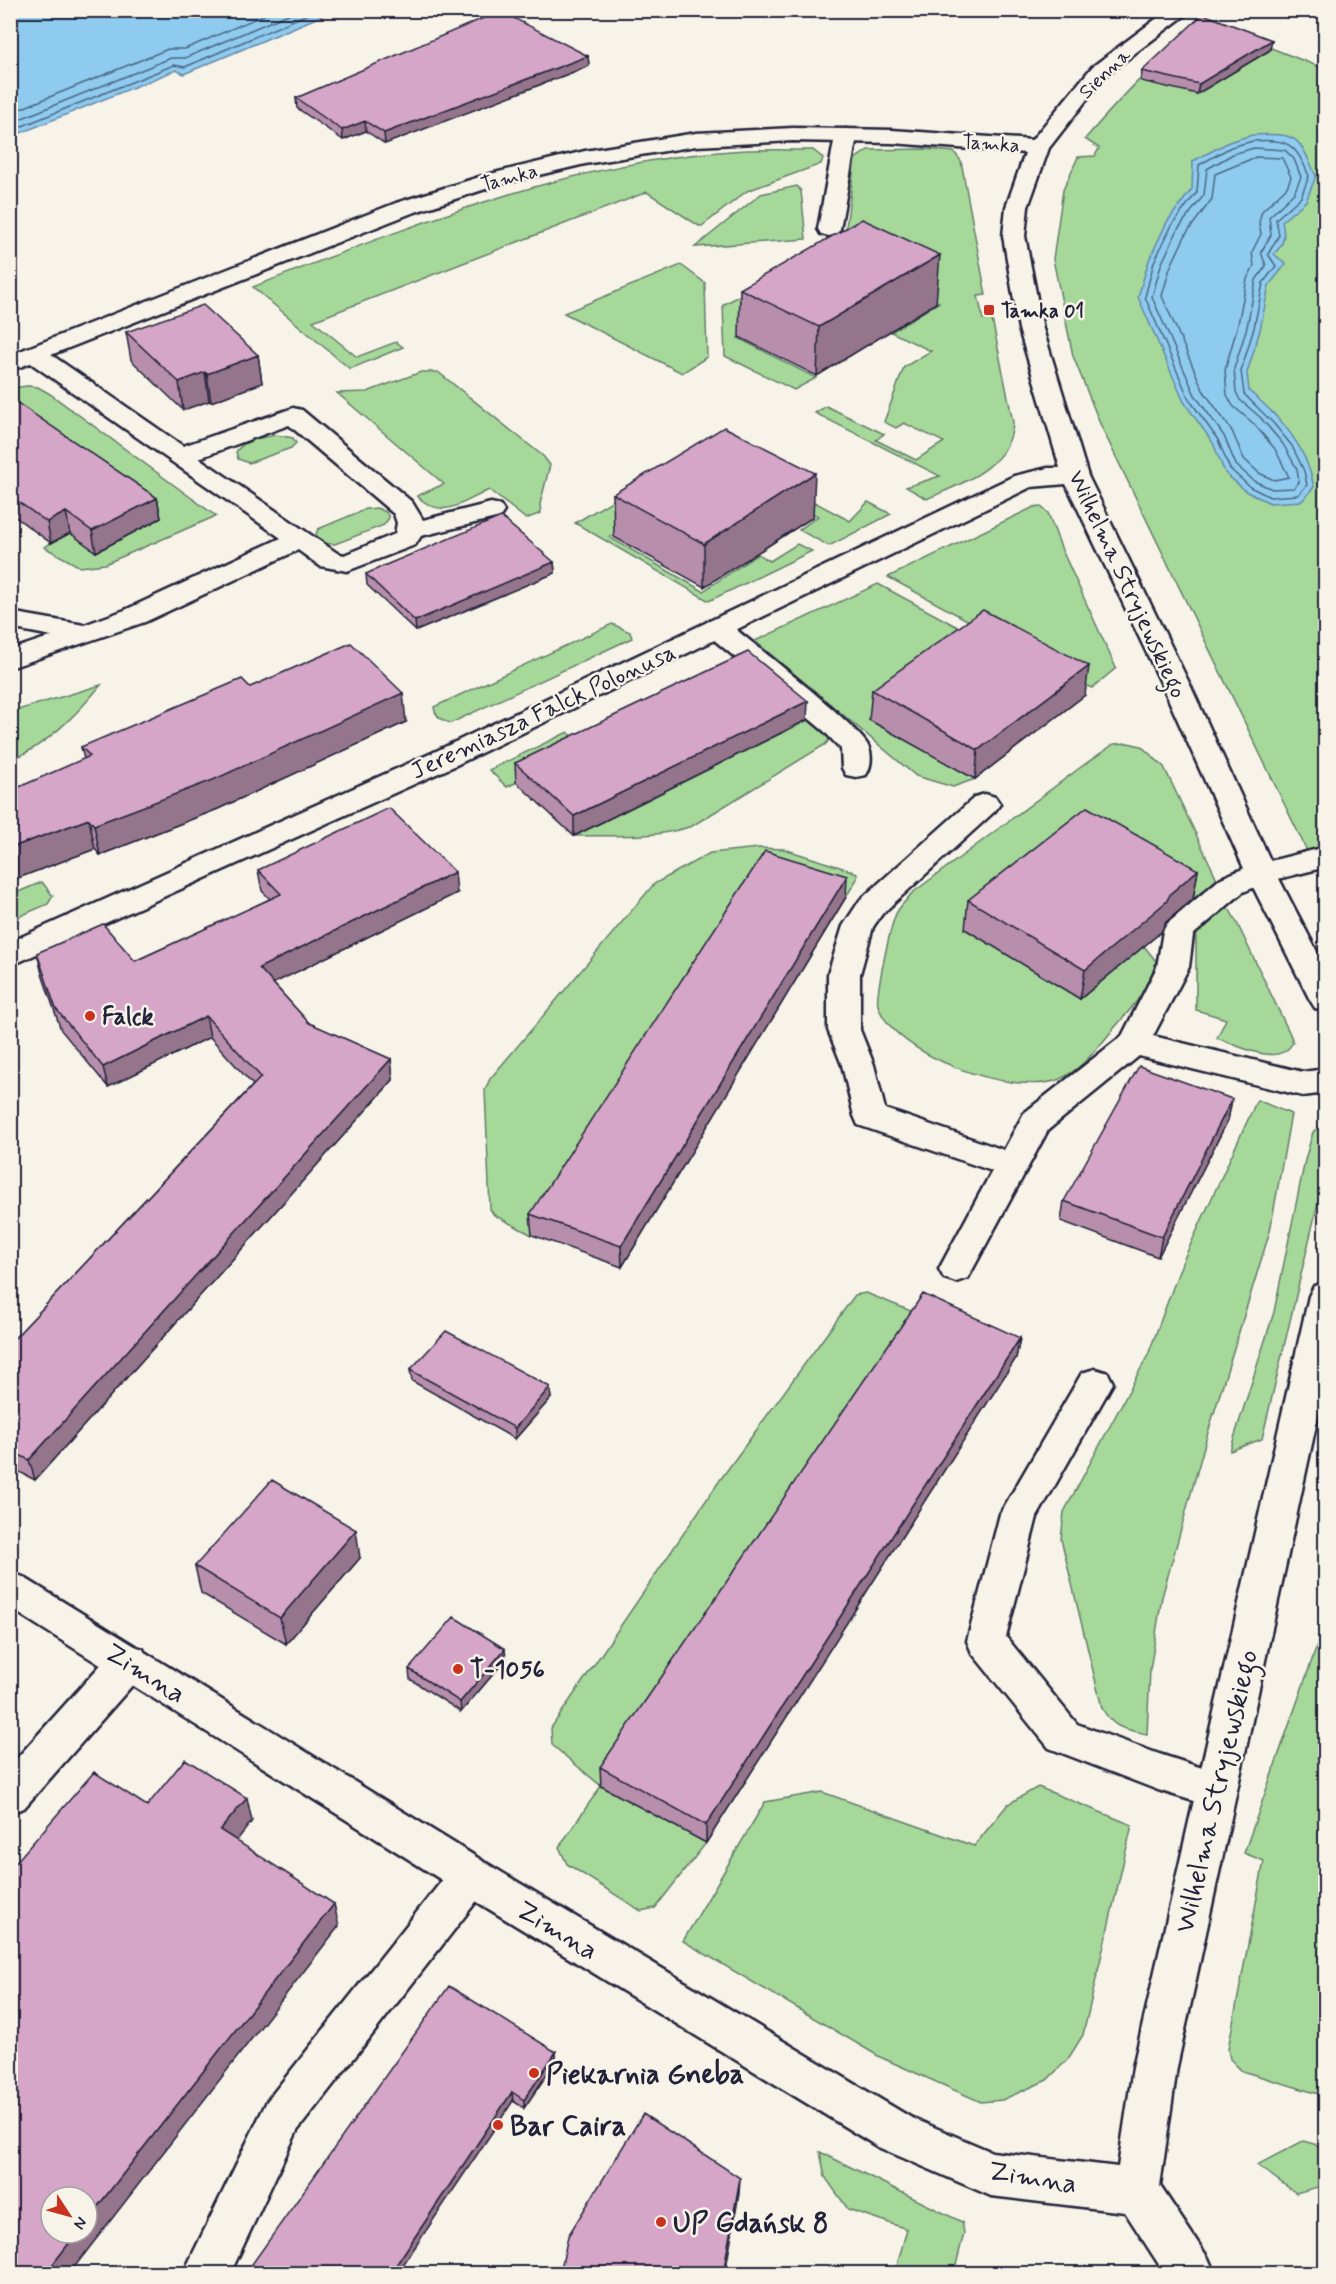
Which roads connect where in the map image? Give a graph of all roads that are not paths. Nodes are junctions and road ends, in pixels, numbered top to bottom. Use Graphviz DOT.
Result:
graph roads {
  1 [pos="1182,10"];
  2 [pos="846,136"];
  3 [pos="1038,147"];
  4 [pos="829,230"];
  5 [pos="34,354"];
  6 [pos="10,364"];
  7 [pos="180,456"];
  8 [pos="1075,476"];
  9 [pos="491,511"];
  10 [pos="412,528"];
  11 [pos="298,540"];
  12 [pos="10,620"];
  13 [pos="717,628"];
  14 [pos="83,633"];
  15 [pos="10,660"];
  16 [pos="856,768"];
  17 [pos="985,804"];
  18 [pos="1326,857"];
  19 [pos="1261,873"];
  20 [pos="10,955"];
  21 [pos="1326,1000"];
  22 [pos="1134,1043"];
  23 [pos="1326,1081"];
  24 [pos="1014,1166"];
  25 [pos="956,1269"];
  26 [pos="1326,1296"];
  27 [pos="1095,1383"];
  28 [pos="10,1588"];
  29 [pos="129,1661"];
  30 [pos="1216,1790"];
  31 [pos="10,1795"];
  32 [pos="471,1876"];
  33 [pos="1137,2191"];
  34 [pos="206,2274"];
  35 [pos="1192,2274"];
  1 -- 3 [label="street, Sienna"];
  2 -- 3 [label="street, Tamka"];
  2 -- 4 [label="street"];
  2 -- 5 [label="street, Tamka"];
  3 -- 8 [label="street, Wilhelma Stryjewskiego"];
  5 -- 6 [label="street, Tamka"];
  5 -- 7 [label="street"];
  7 -- 10 [label="street"];
  7 -- 11 [label="street"];
  8 -- 13 [label="street, Jeremiasza Falck Polonusa"];
  8 -- 19 [label="street, Wilhelma Stryjewskiego"];
  9 -- 10 [label="street"];
  10 -- 11 [label="street"];
  11 -- 14 [label="street"];
  12 -- 14 [label="street"];
  13 -- 16 [label="street"];
  13 -- 20 [label="street, Jeremiasza Falck Polonusa"];
  14 -- 15 [label="street"];
  17 -- 24 [label="street"];
  18 -- 19 [label="street"];
  19 -- 21 [label="street, Wilhelma Stryjewskiego"];
  19 -- 22 [label="street"];
  22 -- 23 [label="street"];
  22 -- 24 [label="street"];
  24 -- 25 [label="street"];
  26 -- 30 [label="street, Wilhelma Stryjewskiego"];
  27 -- 30 [label="street"];
  28 -- 29 [label="street, Zimna"];
  29 -- 31 [label="street"];
  29 -- 32 [label="street, Zimna"];
  30 -- 33 [label="street, Wilhelma Stryjewskiego"];
  32 -- 33 [label="street, Zimna"];
  32 -- 34 [label="street"];
  33 -- 35 [label="street"];
}
